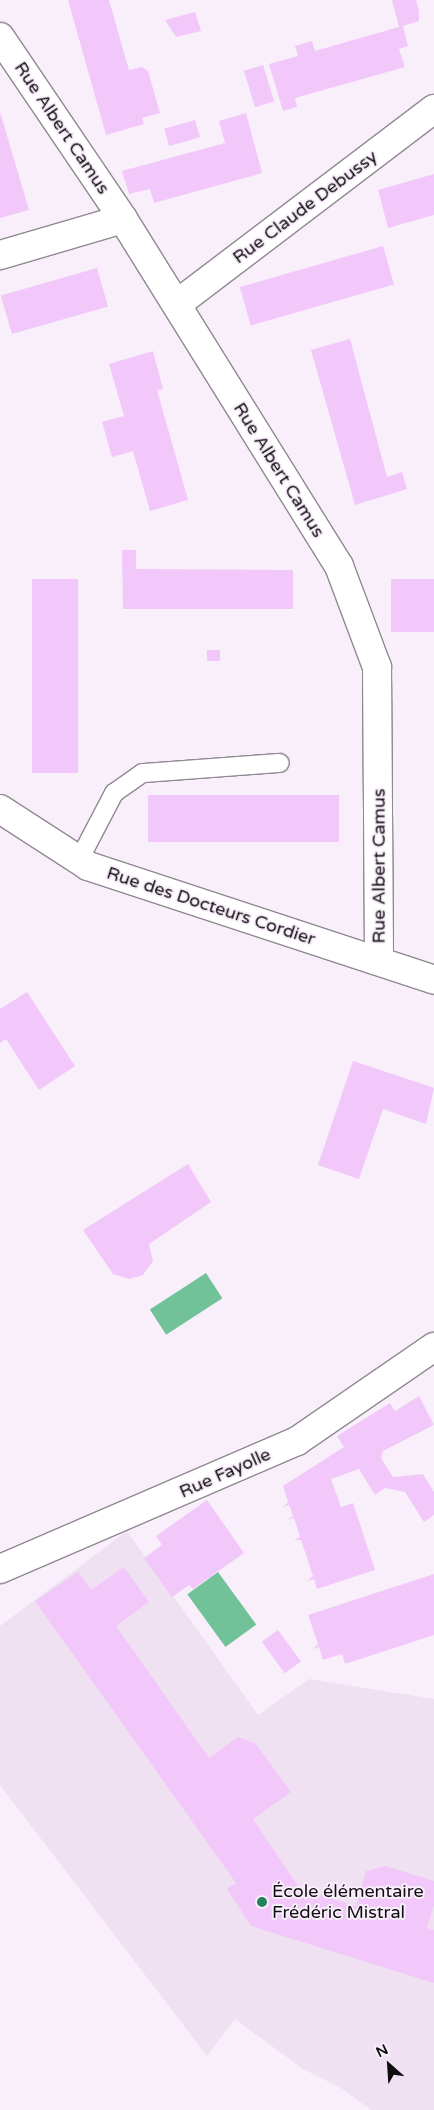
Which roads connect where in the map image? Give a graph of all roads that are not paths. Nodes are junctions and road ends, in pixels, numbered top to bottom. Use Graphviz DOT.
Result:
graph roads {
  1 [pos="0,36"];
  2 [pos="434,109"];
  3 [pos="123,219"];
  4 [pos="0,255"];
  5 [pos="177,304"];
  6 [pos="280,763"];
  7 [pos="0,809"];
  8 [pos="79,860"];
  9 [pos="380,961"];
  10 [pos="434,980"];
  11 [pos="434,1347"];
  12 [pos="0,1569"];
  1 -- 3 [label="street, Rue Albert Camus"];
  2 -- 5 [label="street, Rue Claude Debussy"];
  3 -- 4 [label="street"];
  3 -- 5 [label="street, Rue Albert Camus"];
  5 -- 9 [label="street, Rue Albert Camus"];
  6 -- 8 [label="lane"];
  7 -- 8 [label="street, Rue des Docteurs Cordier"];
  8 -- 9 [label="street, Rue des Docteurs Cordier"];
  9 -- 10 [label="street, Rue des Docteurs Cordier"];
  11 -- 12 [label="street, Rue Fayolle"];
}
